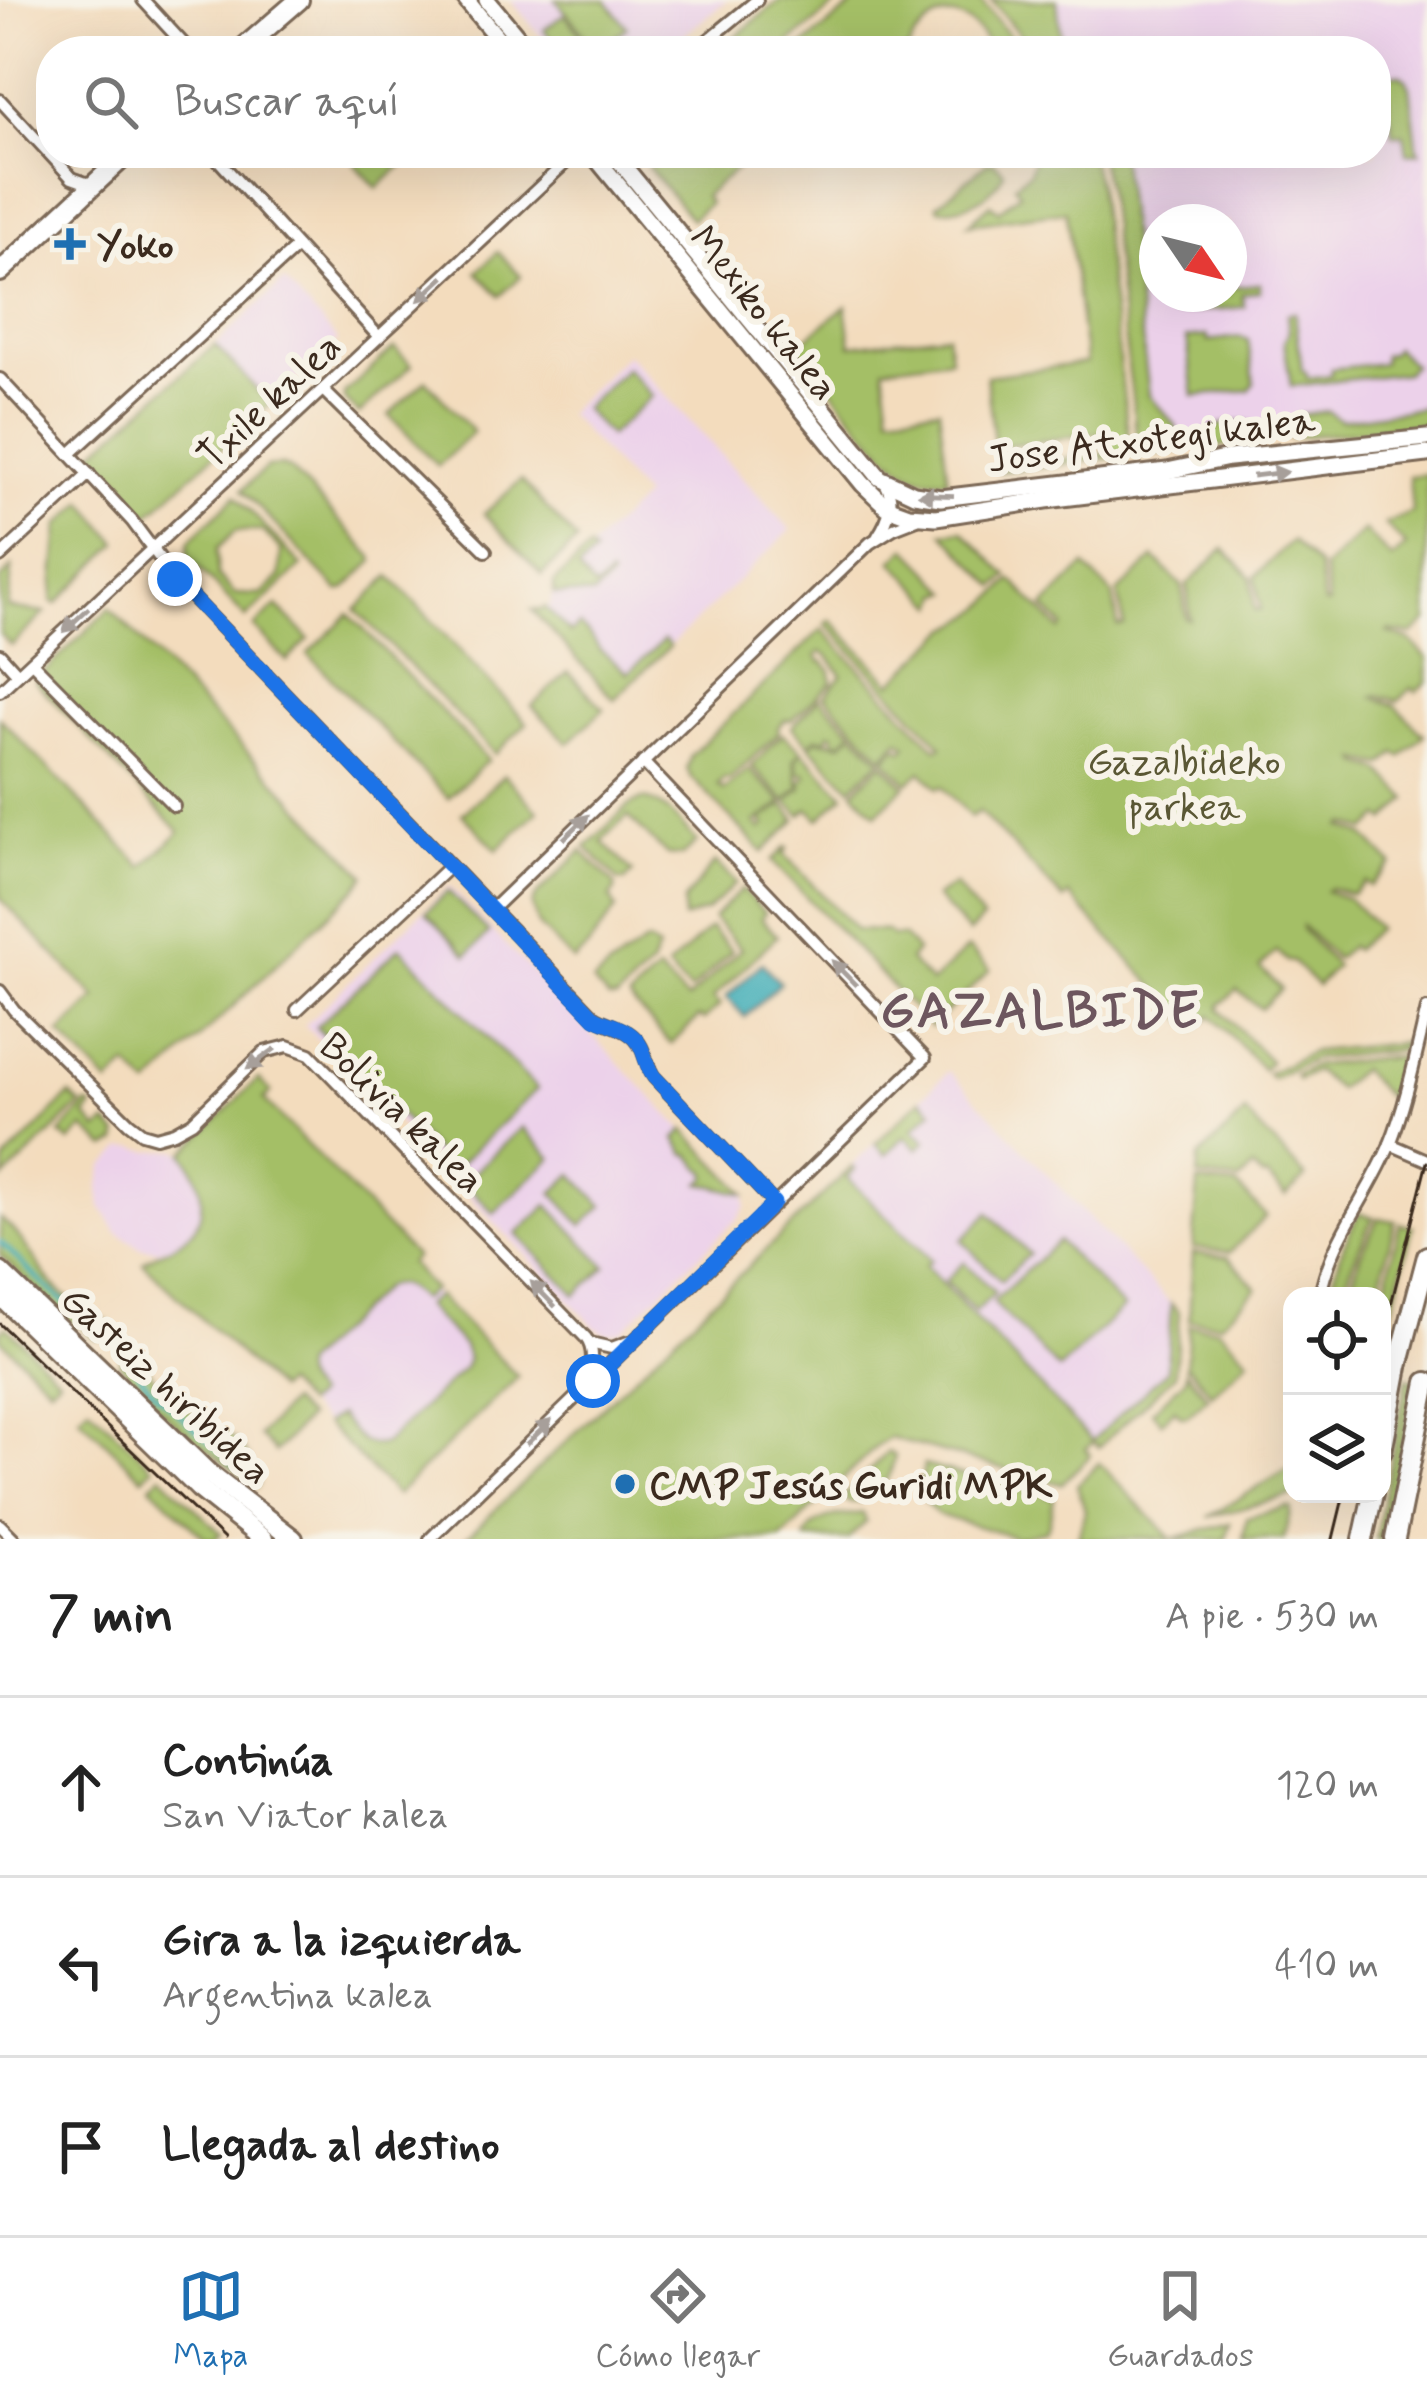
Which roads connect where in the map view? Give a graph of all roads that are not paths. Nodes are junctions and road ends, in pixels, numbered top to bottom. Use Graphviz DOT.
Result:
graph roads {
  1 [pos="143,0"];
  2 [pos="299,0"];
  3 [pos="466,0"];
  4 [pos="487,0"];
  5 [pos="758,0"];
  6 [pos="176,36"];
  7 [pos="257,36"];
  8 [pos="496,36"];
  9 [pos="517,36"];
  10 [pos="714,36"];
  11 [pos="0,100"];
  12 [pos="36,139"];
  13 [pos="63,168"];
  14 [pos="112,168"];
  15 [pos="225,168"];
  16 [pos="560,168"];
  17 [pos="604,168"];
  18 [pos="625,168"];
  19 [pos="95,183"];
  20 [pos="296,247"];
  21 [pos="0,272"];
  22 [pos="379,338"];
  23 [pos="0,379"];
  24 [pos="323,390"];
  25 [pos="1427,438"];
  26 [pos="70,454"];
  27 [pos="1427,454"];
  28 [pos="89,474"];
  29 [pos="885,483"];
  30 [pos="891,509"];
  31 [pos="925,517"];
  32 [pos="876,538"];
  33 [pos="152,548"];
  34 [pos="486,551"];
  35 [pos="0,557"];
  36 [pos="0,654"];
  37 [pos="32,662"];
  38 [pos="18,674"];
  39 [pos="0,691"];
  40 [pos="643,762"];
  41 [pos="174,806"];
  42 [pos="450,866"];
  43 [pos="492,909"];
  44 [pos="0,991"];
  45 [pos="297,1010"];
  46 [pos="1427,1010"];
  47 [pos="1390,1144"];
  48 [pos="1427,1160"];
  49 [pos="774,1203"];
  50 [pos="1427,1256"];
  51 [pos="0,1272"];
  52 [pos="1322,1287"];
  53 [pos="0,1295"];
  54 [pos="635,1337"];
  55 [pos="590,1343"];
  56 [pos="1427,1382"];
  57 [pos="583,1390"];
  58 [pos="1391,1403"];
  59 [pos="1371,1503"];
  60 [pos="0,1525"];
  61 [pos="14,1539"];
  62 [pos="263,1539"];
  63 [pos="293,1539"];
  64 [pos="430,1539"];
  65 [pos="1363,1539"];
  66 [pos="1395,1539"];
  1 -- 6 [label="street"];
  2 -- 7 [label="main road"];
  3 -- 8 [label="main road"];
  4 -- 9 [label="main road"];
  5 -- 10 [label="street"];
  11 -- 12 [label="street"];
  13 -- 19 [label="street"];
  14 -- 19 [label="main road"];
  15 -- 20 [label="street"];
  16 -- 22 [label="street, Txile kalea, one-way"];
  17 -- 30 [label="main road, Mexiko kalea"];
  18 -- 29 [label="main road, Mexiko kalea"];
  19 -- 21 [label="main road"];
  20 -- 22 [label="street"];
  20 -- 26 [label="street"];
  22 -- 24 [label="street, Txile kalea"];
  23 -- 26 [label="street"];
  24 -- 33 [label="street, Txile kalea"];
  24 -- 34 [label="street"];
  25 -- 29 [label="main road, Jose Atxotegi kalea, one-way"];
  26 -- 28 [label="street"];
  31 -- 27 [label="main road, Jose Atxotegi kalea, one-way"];
  28 -- 33 [label="street"];
  28 -- 35 [label="street"];
  29 -- 30 [label="street"];
  30 -- 31 [label="main road, Jose Atxotegi kalea"];
  30 -- 32 [label="street"];
  31 -- 32 [label="street"];
  32 -- 40 [label="street"];
  33 -- 37 [label="street, Txile kalea, one-way"];
  33 -- 42 [label="street"];
  36 -- 38 [label="street"];
  37 -- 38 [label="street, Txile kalea"];
  37 -- 41 [label="street"];
  38 -- 39 [label="street, Txile kalea"];
  43 -- 40 [label="street, one-way"];
  49 -- 40 [label="street, one-way"];
  42 -- 43 [label="street"];
  42 -- 45 [label="street, Bolivia kalea"];
  43 -- 49 [label="street"];
  55 -- 44 [label="street, Bolivia kalea, one-way"];
  46 -- 47 [label="street"];
  47 -- 48 [label="street"];
  47 -- 52 [label="street"];
  49 -- 54 [label="street"];
  50 -- 58 [label="main road"];
  51 -- 63 [label="main road, Gasteiz hiribidea"];
  53 -- 62 [label="main road, Gasteiz hiribidea"];
  54 -- 55 [label="street"];
  54 -- 57 [label="street"];
  55 -- 57 [label="street"];
  56 -- 66 [label="main road"];
  64 -- 57 [label="street, one-way"];
  59 -- 65 [label="main road"];
  60 -- 61 [label="street"];
}
